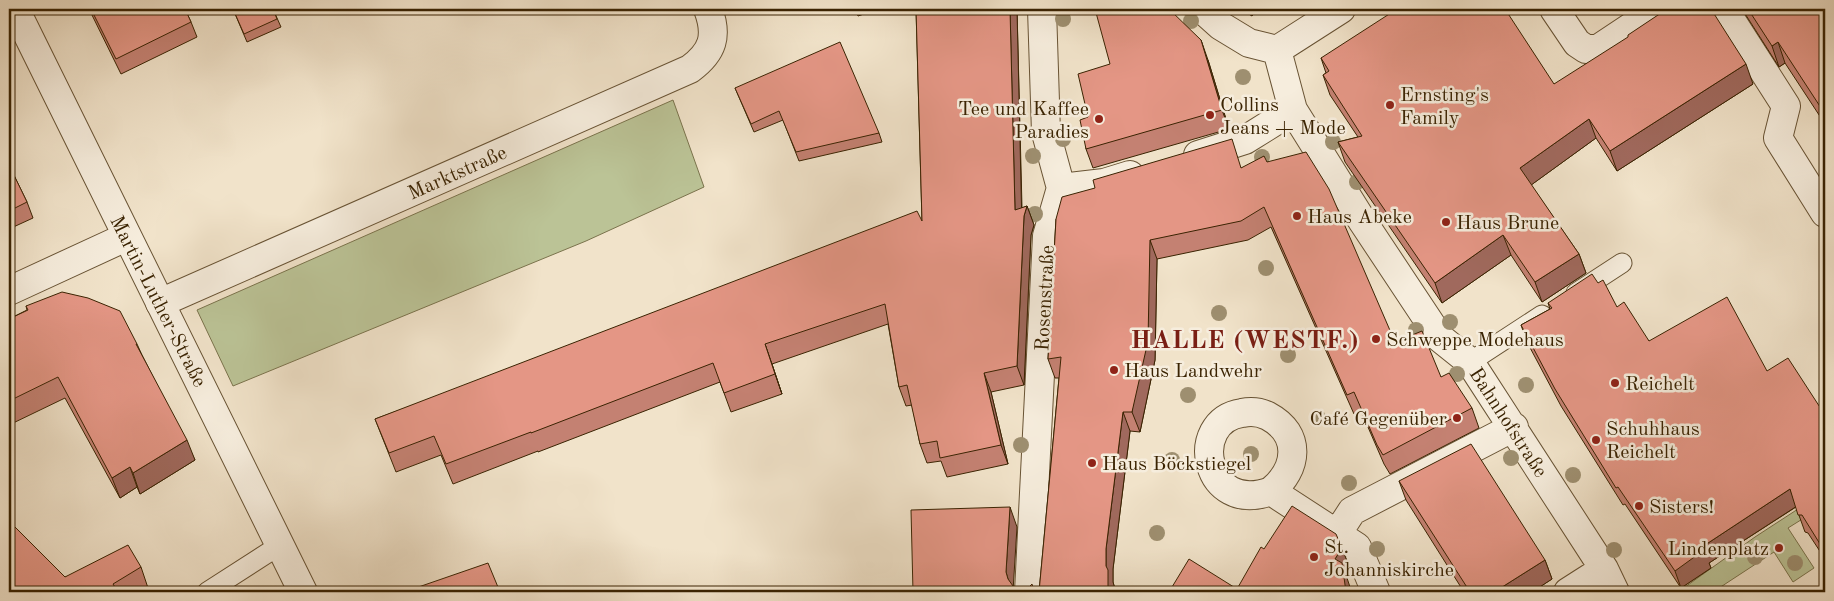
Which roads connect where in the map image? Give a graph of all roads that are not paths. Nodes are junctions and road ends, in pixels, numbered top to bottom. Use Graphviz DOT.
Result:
graph roads {
  1 [pos="15,9"];
  2 [pos="708,9"];
  3 [pos="1042,9"];
  4 [pos="1202,9"];
  5 [pos="1340,9"];
  6 [pos="1554,9"];
  7 [pos="1658,9"];
  8 [pos="1724,9"];
  9 [pos="1276,50"];
  10 [pos="1293,110"];
  11 [pos="1061,188"];
  12 [pos="1825,213"];
  13 [pos="126,236"];
  14 [pos="1622,263"];
  15 [pos="9,291"];
  16 [pos="160,303"];
  17 [pos="1470,362"];
  18 [pos="1514,427"];
  19 [pos="1271,490"];
  20 [pos="1337,534"];
  21 [pos="280,545"];
  22 [pos="1610,581"];
  23 [pos="207,592"];
  24 [pos="303,592"];
  25 [pos="1029,592"];
  26 [pos="1376,592"];
  27 [pos="1568,592"];
  1 -- 13 [label="street, Martin-Luther-Straße"];
  2 -- 16 [label="street, Marktstraße"];
  3 -- 11 [label="street"];
  4 -- 9 [label="street"];
  5 -- 9 [label="street"];
  6 -- 7 [label="street"];
  8 -- 12 [label="street"];
  9 -- 10 [label="street, Bahnhofstraße"];
  10 -- 11 [label="street"];
  10 -- 17 [label="street, Bahnhofstraße"];
  11 -- 25 [label="street, Rosenstraße"];
  13 -- 15 [label="street"];
  13 -- 16 [label="street, Martin-Luther-Straße"];
  14 -- 17 [label="lane"];
  16 -- 21 [label="street, Martin-Luther-Straße"];
  17 -- 18 [label="street, Bahnhofstraße"];
  18 -- 20 [label="street"];
  18 -- 22 [label="street, Bahnhofstraße"];
  19 -- 20 [label="street"];
  20 -- 26 [label="street"];
  21 -- 23 [label="lane"];
  21 -- 24 [label="street, Martin-Luther-Straße"];
  22 -- 27 [label="street"];
}
